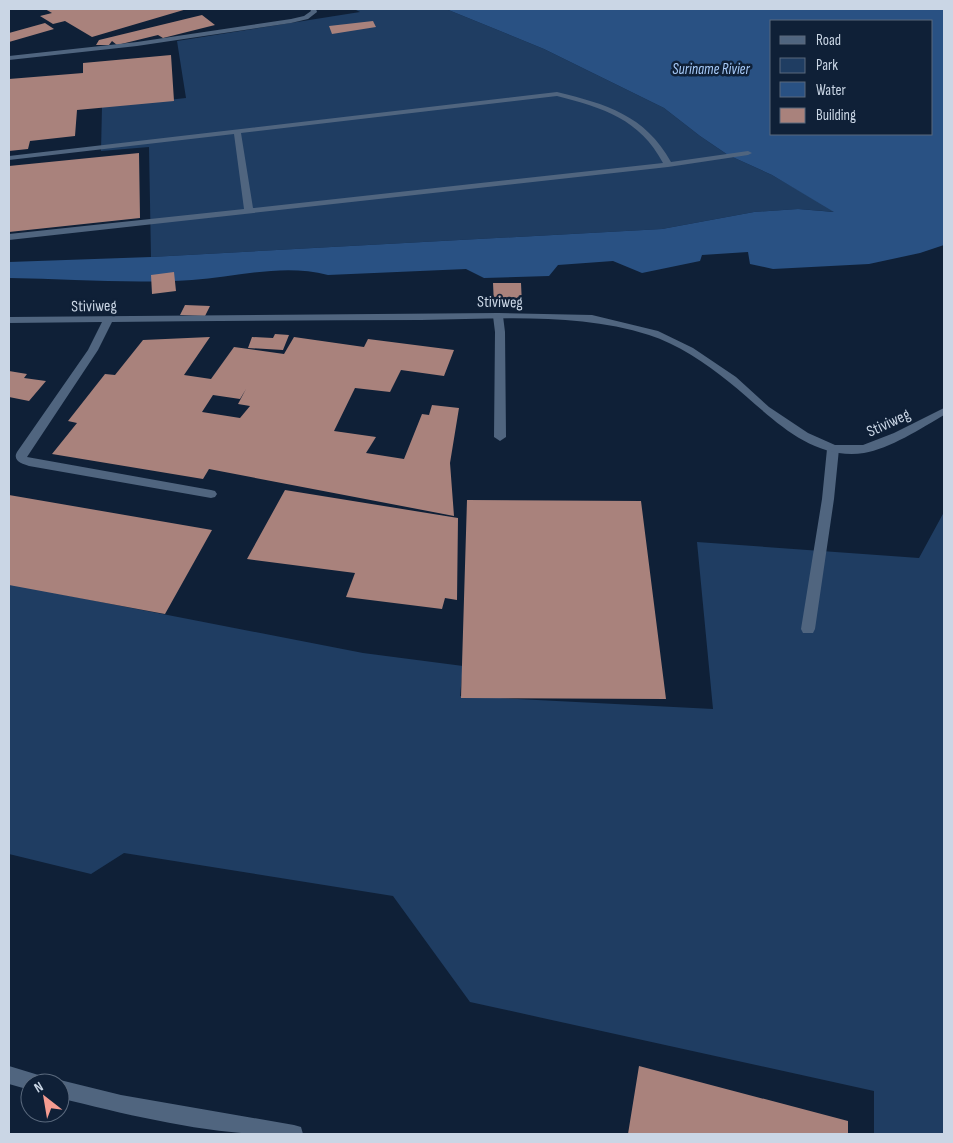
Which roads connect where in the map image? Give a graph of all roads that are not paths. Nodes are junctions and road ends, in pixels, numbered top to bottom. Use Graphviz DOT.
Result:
graph roads {
  1 [pos="314,9"];
  2 [pos="9,58"];
  3 [pos="237,131"];
  4 [pos="748,153"];
  5 [pos="9,158"];
  6 [pos="668,164"];
  7 [pos="249,211"];
  8 [pos="9,237"];
  9 [pos="498,316"];
  10 [pos="109,319"];
  11 [pos="9,320"];
  12 [pos="944,411"];
  13 [pos="500,437"];
  14 [pos="833,449"];
  15 [pos="211,494"];
  16 [pos="808,630"];
  17 [pos="70,1091"];
  18 [pos="294,1134"];
  1 -- 2 [label="street"];
  3 -- 5 [label="street"];
  3 -- 6 [label="street"];
  3 -- 7 [label="street"];
  4 -- 6 [label="street"];
  6 -- 7 [label="street"];
  7 -- 8 [label="street"];
  9 -- 10 [label="street, Stiviweg"];
  9 -- 13 [label="street"];
  9 -- 14 [label="street, Stiviweg"];
  10 -- 11 [label="street, Stiviweg"];
  10 -- 15 [label="street"];
  12 -- 14 [label="street, Stiviweg"];
  14 -- 16 [label="street"];
  17 -- 18 [label="street"];
}
